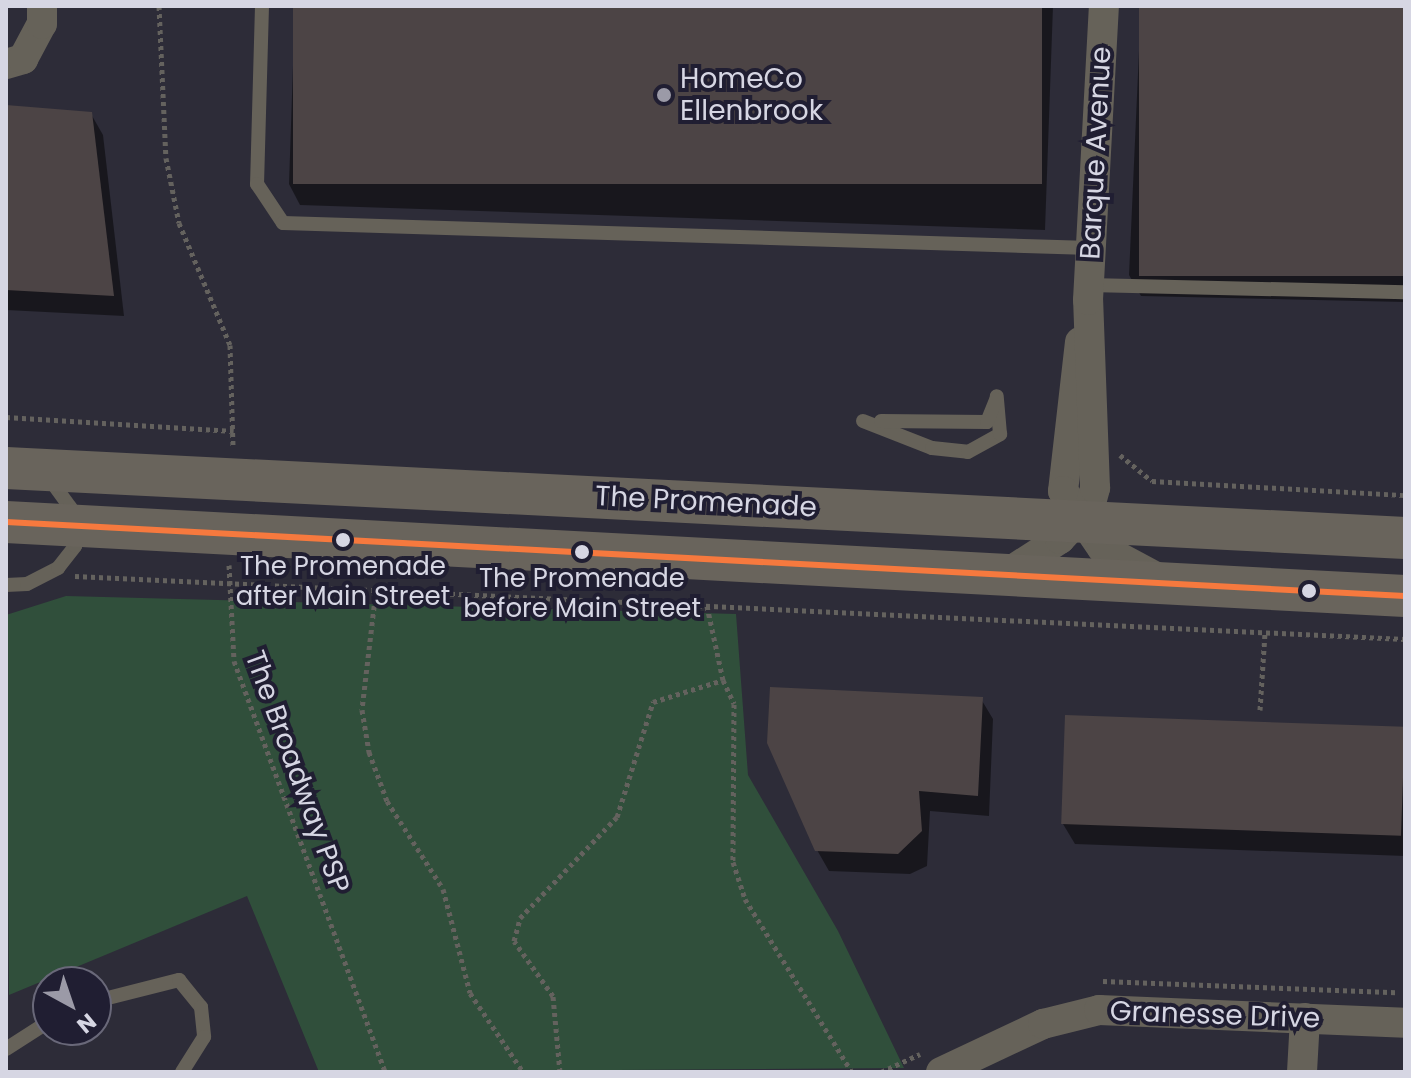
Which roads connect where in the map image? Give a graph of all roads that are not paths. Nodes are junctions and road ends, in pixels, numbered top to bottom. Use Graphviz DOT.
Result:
graph roads {
  1 [pos="42,6"];
  2 [pos="262,6"];
  3 [pos="1104,6"];
  4 [pos="14,61"];
  5 [pos="1091,248"];
  6 [pos="1405,292"];
  7 [pos="1089,293"];
  8 [pos="997,396"];
  9 [pos="23,469"];
  10 [pos="1079,520"];
  11 [pos="6,522"];
  12 [pos="75,525"];
  13 [pos="1405,538"];
  14 [pos="1006,574"];
  15 [pos="1173,584"];
  16 [pos="6,585"];
  17 [pos="1405,596"];
  18 [pos="112,997"];
  19 [pos="1305,1018"];
  20 [pos="1405,1023"];
  21 [pos="32,1032"];
  22 [pos="6,1049"];
  23 [pos="182,1072"];
  24 [pos="941,1072"];
  25 [pos="1302,1072"];
  1 -- 4 [label="street"];
  2 -- 5 [label="lane"];
  3 -- 5 [label="street, Barque Avenue"];
  5 -- 7 [label="street, Barque Avenue"];
  6 -- 7 [label="lane"];
  7 -- 10 [label="street, Barque Avenue"];
  7 -- 10 [label="street, Barque Avenue"];
  8 -- 8 [label="lane"];
  9 -- 10 [label="main road, The Promenade"];
  9 -- 12 [label="lane"];
  10 -- 13 [label="main road, The Promenade"];
  10 -- 14 [label="street, Barque Avenue"];
  10 -- 15 [label="street, Barque Avenue"];
  11 -- 12 [label="main road, The Promenade"];
  12 -- 14 [label="main road, The Promenade"];
  12 -- 16 [label="lane"];
  14 -- 15 [label="main road, The Promenade"];
  15 -- 17 [label="main road, The Promenade"];
  18 -- 23 [label="lane"];
  19 -- 20 [label="street, Granesse Drive"];
  19 -- 24 [label="street, Granesse Drive"];
  19 -- 25 [label="street"];
  21 -- 22 [label="lane"];
}
